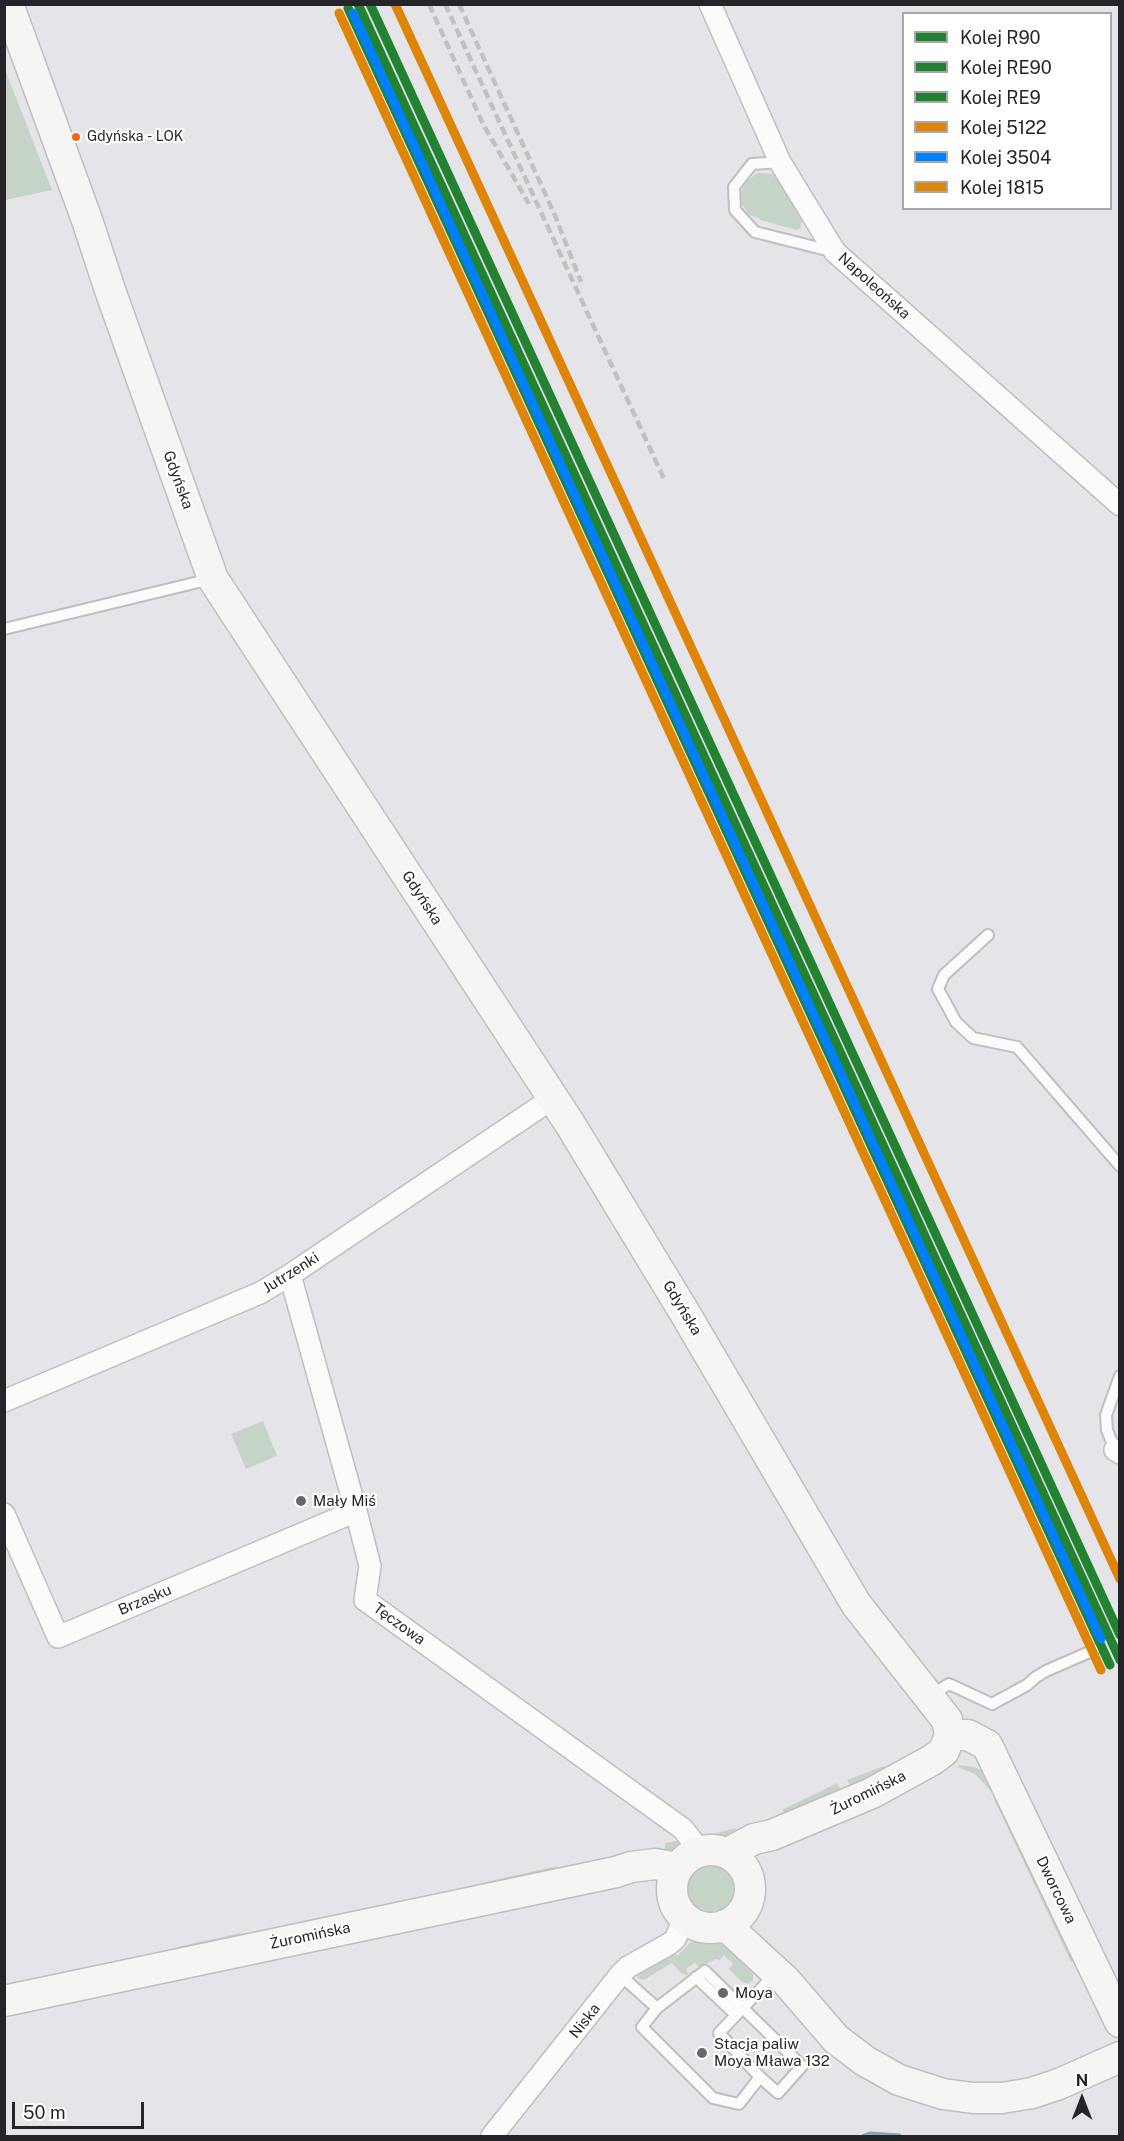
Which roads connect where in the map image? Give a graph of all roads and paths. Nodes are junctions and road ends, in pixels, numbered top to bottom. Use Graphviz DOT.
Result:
graph roads {
  1 [pos="8,4"];
  2 [pos="710,4"];
  3 [pos="780,162"];
  4 [pos="835,252"];
  5 [pos="1119,505"];
  6 [pos="213,579"];
  7 [pos="4,629"];
  8 [pos="988,935"];
  9 [pos="553,1098"];
  10 [pos="1119,1166"];
  11 [pos="290,1275"];
  12 [pos="1119,1376"];
  13 [pos="4,1401"];
  14 [pos="1117,1451"];
  15 [pos="356,1511"];
  16 [pos="4,1514"];
  17 [pos="1094,1650"];
  18 [pos="928,1697"];
  19 [pos="947,1743"];
  20 [pos="704,1866"];
  21 [pos="686,1918"];
  22 [pos="734,1918"];
  23 [pos="620,1975"];
  24 [pos="782,1977"];
  25 [pos="4,2001"];
  26 [pos="657,2008"];
  27 [pos="739,2011"];
  28 [pos="1119,2022"];
  29 [pos="1119,2057"];
  30 [pos="760,2078"];
  31 [pos="492,2136"];
  1 -- 6 [label="main road, Gdyńska"];
  2 -- 3 [label="street, Napoleońska"];
  3 -- 4 [label="street, Napoleońska"];
  3 -- 4 [label="lane"];
  4 -- 5 [label="street, Napoleońska"];
  6 -- 7 [label="lane"];
  6 -- 9 [label="main road, Gdyńska"];
  8 -- 10 [label="lane"];
  9 -- 11 [label="street, Jutrzenki"];
  9 -- 18 [label="main road, Gdyńska"];
  11 -- 13 [label="street, Jutrzenki"];
  11 -- 15 [label="street, Tęczowa"];
  12 -- 14 [label="lane"];
  15 -- 16 [label="street, Brzasku"];
  15 -- 20 [label="street, Tęczowa"];
  17 -- 18 [label="lane"];
  18 -- 19 [label="main road, Gdyńska"];
  19 -- 20 [label="main road, Żuromińska"];
  19 -- 28 [label="main road, Dworcowa"];
  20 -- 21 [label="main road"];
  20 -- 22 [label="main road"];
  20 -- 25 [label="main road, Żuromińska"];
  21 -- 22 [label="main road"];
  21 -- 23 [label="street, Niska"];
  22 -- 24 [label="main road"];
  23 -- 26 [label="lane"];
  23 -- 31 [label="street, Niska"];
  24 -- 27 [label="lane"];
  24 -- 29 [label="main road"];
  26 -- 27 [label="lane"];
  26 -- 30 [label="lane"];
  27 -- 30 [label="lane"];
  27 -- 30 [label="lane"];
}
